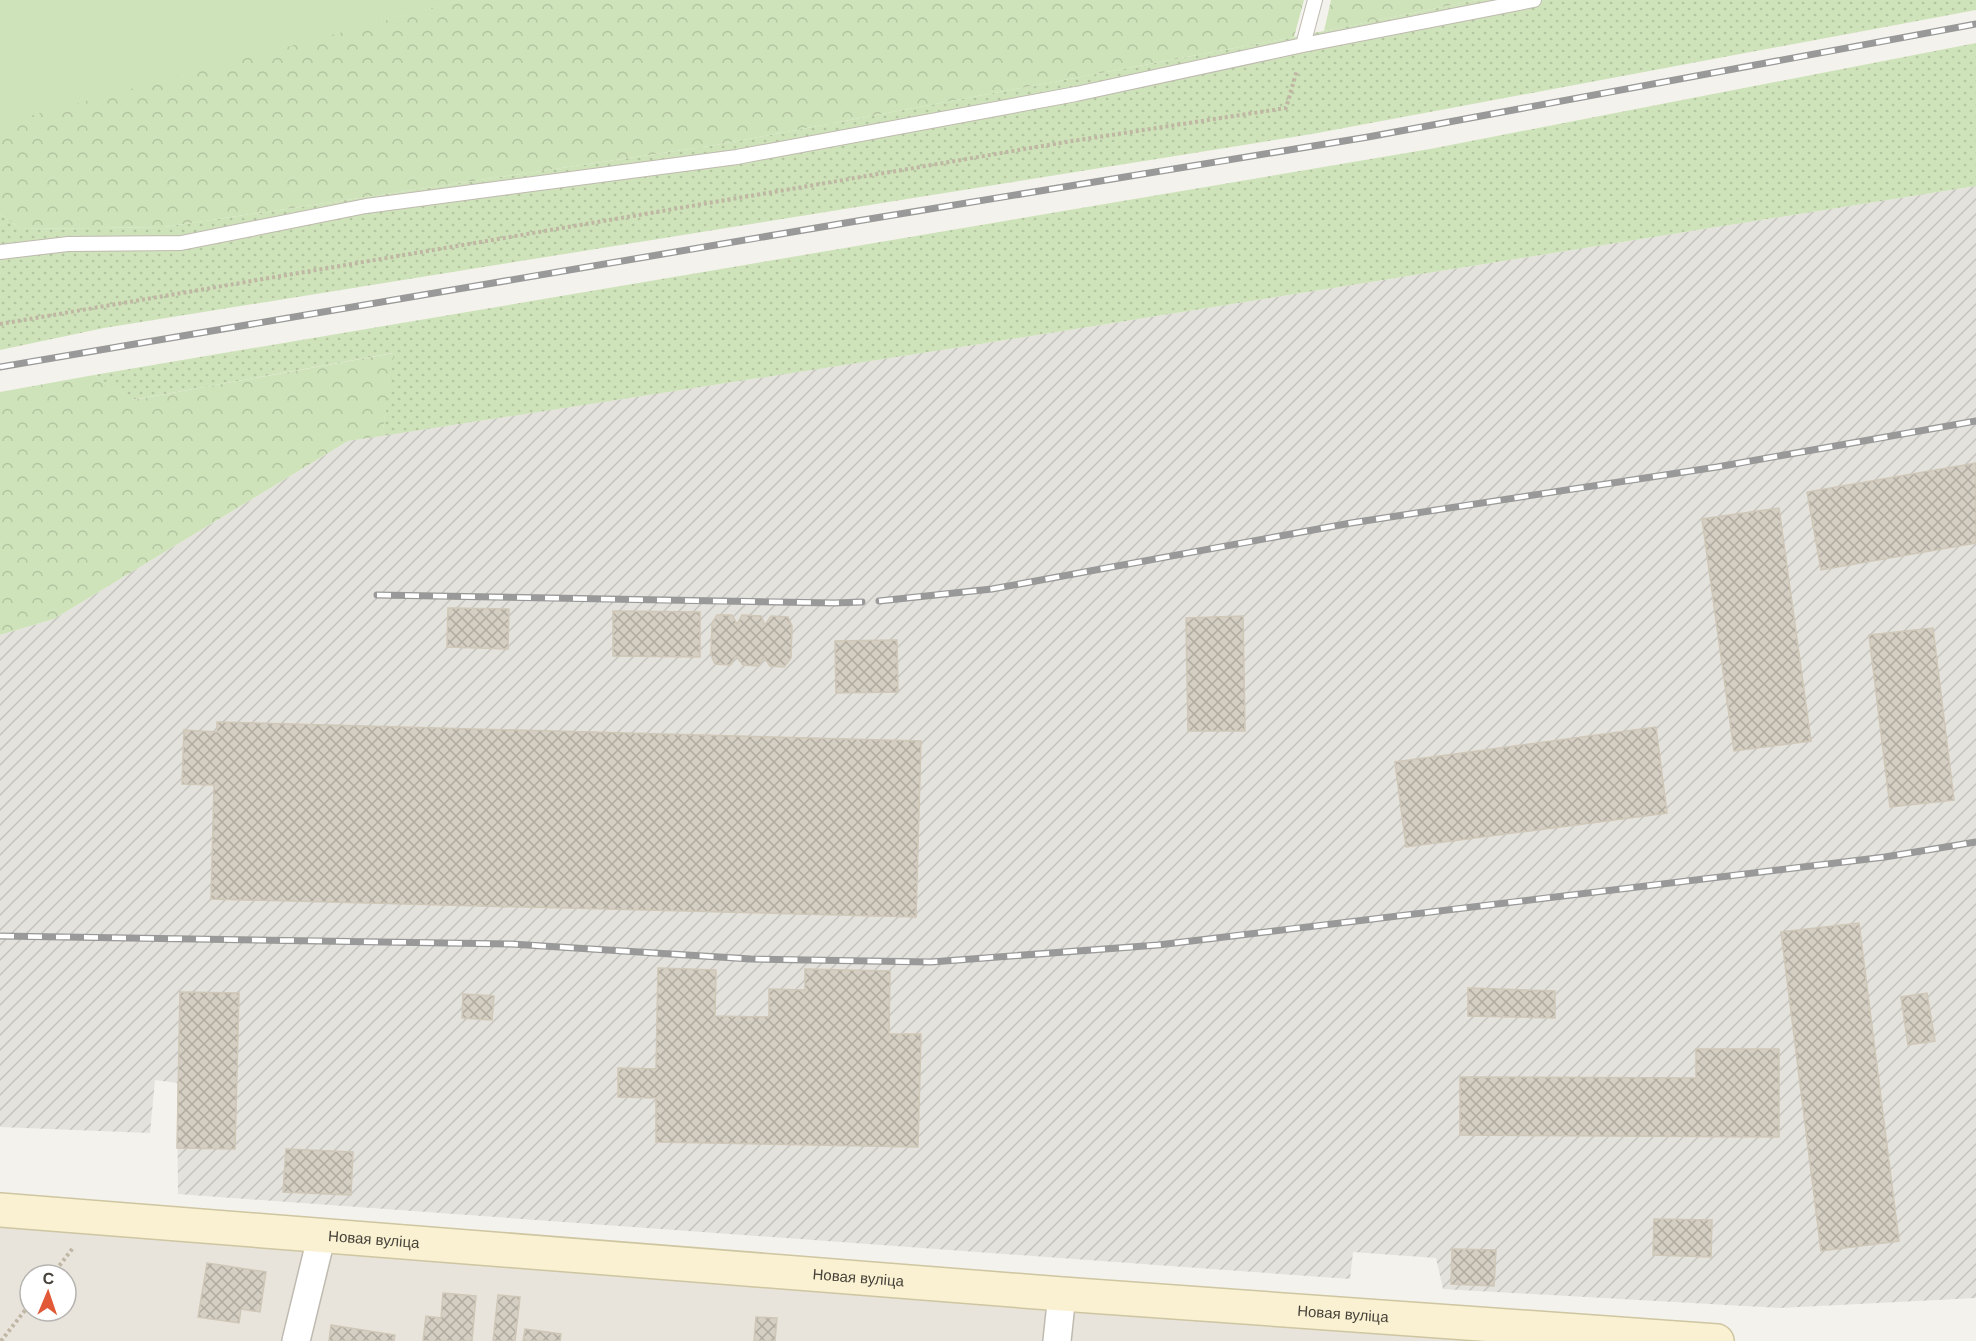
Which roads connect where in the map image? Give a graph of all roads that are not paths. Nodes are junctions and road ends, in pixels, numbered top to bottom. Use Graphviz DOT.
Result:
graph roads {
  1 [pos="1315,0"];
  2 [pos="1534,0"];
  3 [pos="1303,45"];
  4 [pos="0,252"];
  5 [pos="0,1210"];
  6 [pos="322,1234"];
  7 [pos="1062,1294"];
  8 [pos="1481,1332"];
  9 [pos="296,1341"];
  10 [pos="1057,1341"];
  11 [pos="1717,1341"];
  1 -- 3 [label="lane"];
  2 -- 3 [label="lane"];
  3 -- 4 [label="lane"];
  5 -- 6 [label="street, Новая вуліца"];
  6 -- 7 [label="street, Новая вуліца"];
  6 -- 9 [label="street"];
  7 -- 8 [label="street, Новая вуліца"];
  7 -- 10 [label="street"];
  8 -- 11 [label="street, Новая вуліца"];
}
